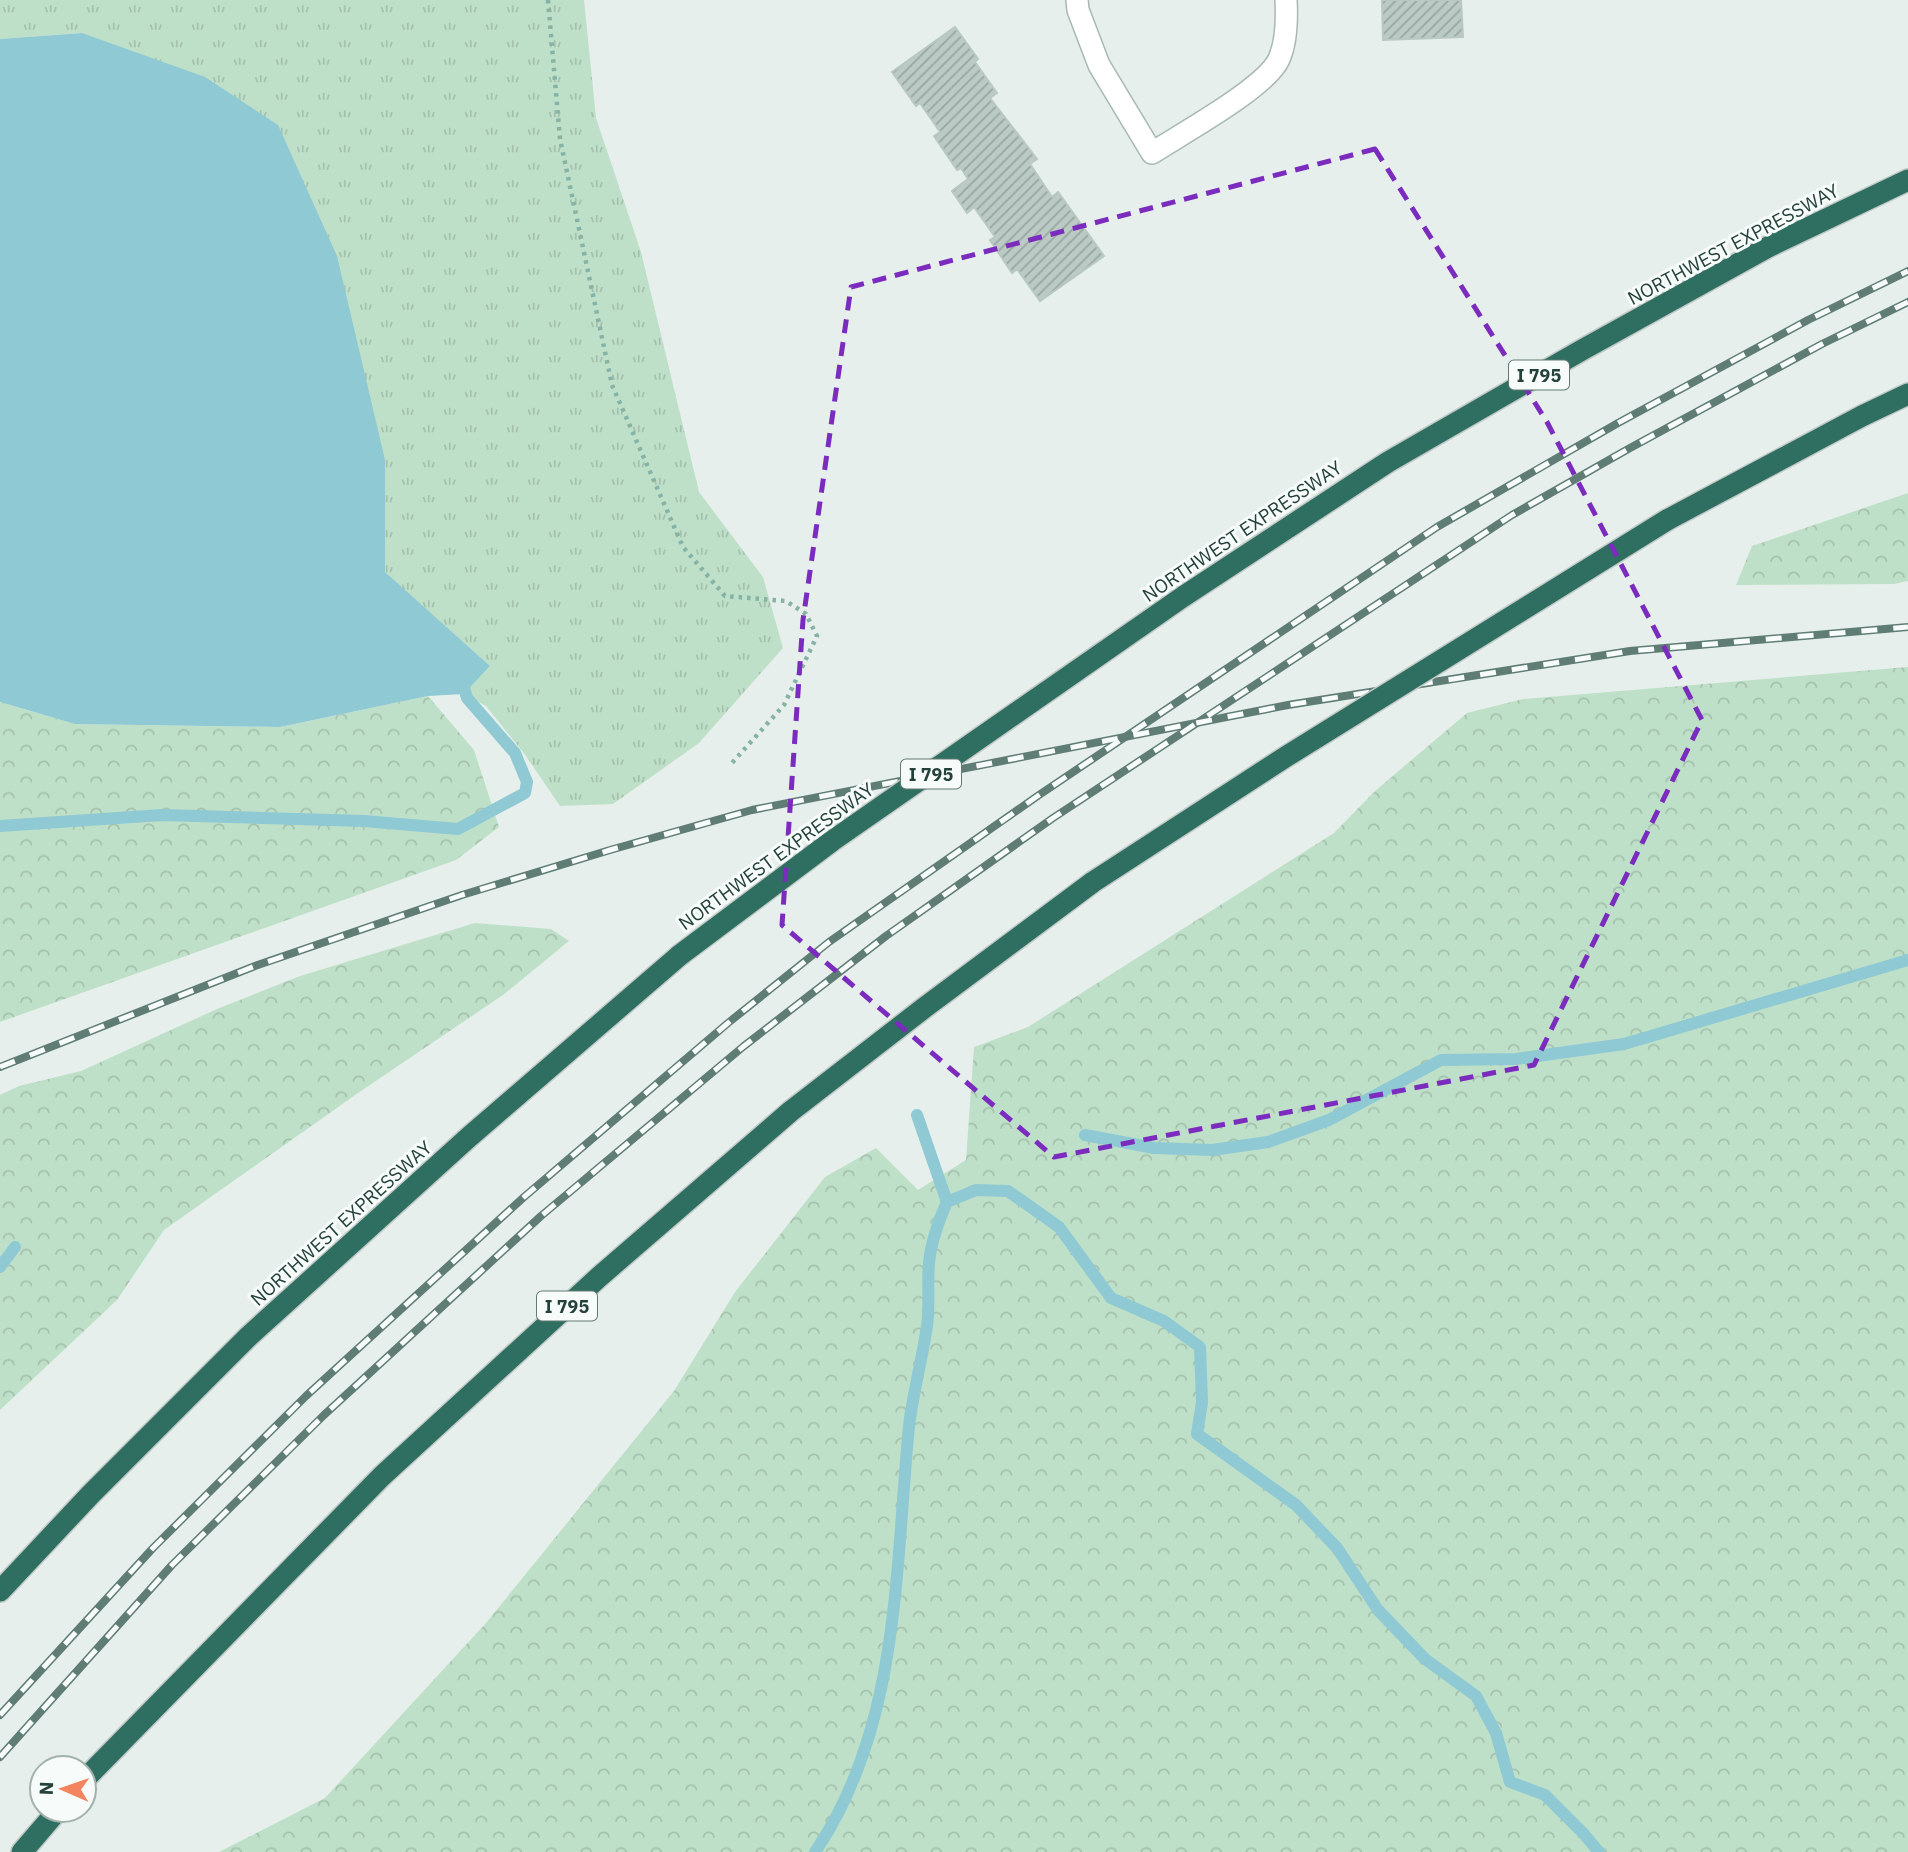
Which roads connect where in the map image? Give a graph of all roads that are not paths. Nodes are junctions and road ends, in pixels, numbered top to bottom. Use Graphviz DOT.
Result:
graph roads {
  1 [pos="1076,0"];
  2 [pos="1286,0"];
  3 [pos="1908,180"];
  4 [pos="1908,394"];
  5 [pos="0,1591"];
  6 [pos="98,1766"];
  7 [pos="46,1824"];
  8 [pos="22,1852"];
  1 -- 2 [label="street"];
  3 -- 5 [label="highway, NORTHWEST EXPRESSWAY / I 795, bridge"];
  4 -- 6 [label="highway, I 795, bridge"];
  7 -- 8 [label="highway"];
}
